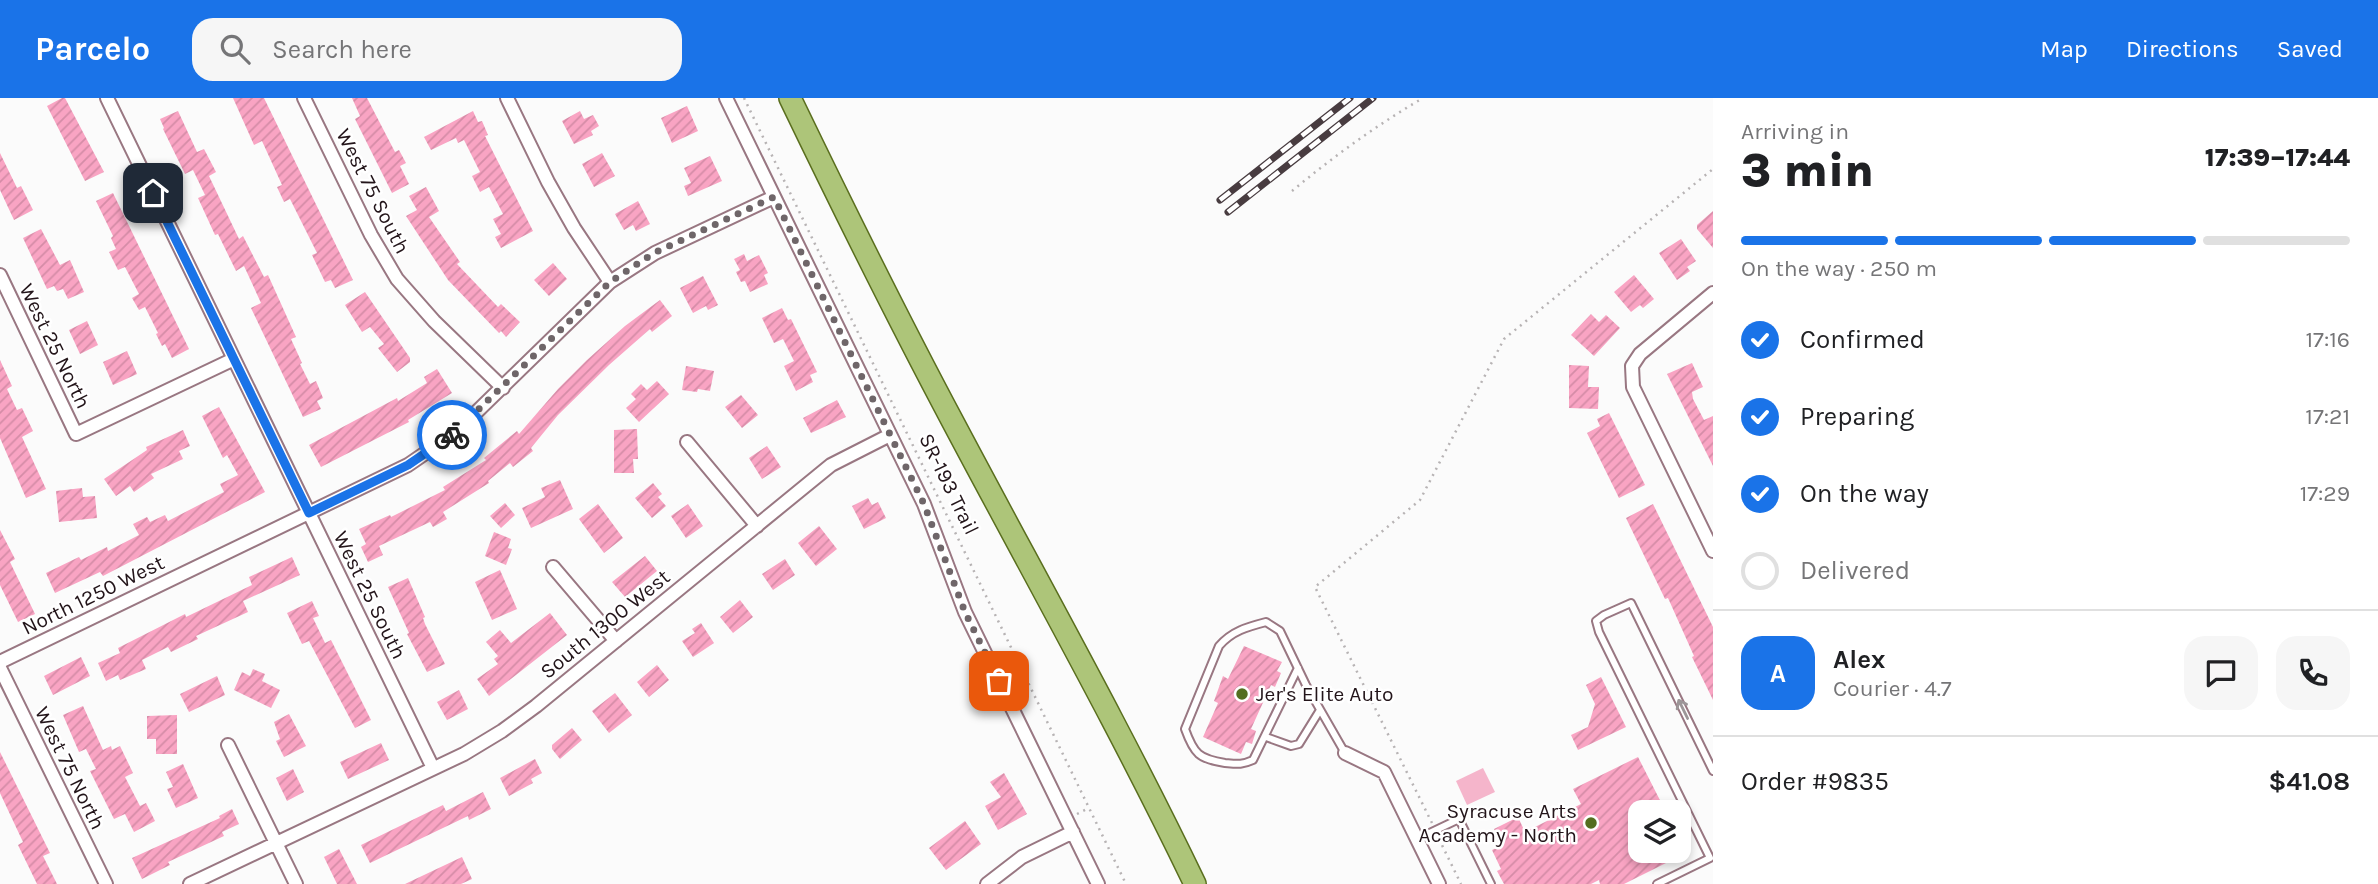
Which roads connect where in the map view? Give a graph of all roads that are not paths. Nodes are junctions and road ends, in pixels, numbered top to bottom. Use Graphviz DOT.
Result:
graph roads {
  1 [pos="107,98"];
  2 [pos="304,98"];
  3 [pos="507,98"];
  4 [pos="726,98"];
  5 [pos="790,98"];
  6 [pos="774,197"];
  7 [pos="0,275"];
  8 [pos="610,282"];
  9 [pos="1713,293"];
  10 [pos="234,359"];
  11 [pos="503,388"];
  12 [pos="890,435"];
  13 [pos="687,442"];
  14 [pos="309,513"];
  15 [pos="757,526"];
  16 [pos="1713,551"];
  17 [pos="553,566"];
  18 [pos="616,641"];
  19 [pos="0,662"];
  20 [pos="0,668"];
  21 [pos="1298,668"];
  22 [pos="1320,710"];
  23 [pos="1266,737"];
  24 [pos="228,745"];
  25 [pos="1345,753"];
  26 [pos="433,768"];
  27 [pos="1713,771"];
  28 [pos="1073,832"];
  29 [pos="1417,839"];
  30 [pos="276,843"];
  31 [pos="1711,858"];
  32 [pos="991,882"];
  33 [pos="106,884"];
  34 [pos="190,884"];
  35 [pos="296,884"];
  36 [pos="1098,884"];
  37 [pos="1195,884"];
  38 [pos="1439,884"];
  39 [pos="1491,884"];
  40 [pos="1657,884"];
  1 -- 10 [label="street, West 25 South"];
  2 -- 11 [label="street, West 75 South"];
  3 -- 8 [label="street"];
  4 -- 6 [label="street"];
  5 -- 37 [label="main road"];
  6 -- 8 [label="street, North 1250 West"];
  6 -- 12 [label="street"];
  7 -- 10 [label="street, West 25 North"];
  8 -- 11 [label="street, North 1250 West"];
  9 -- 16 [label="street"];
  10 -- 14 [label="street, West 25 South"];
  11 -- 14 [label="street, North 1250 West"];
  12 -- 15 [label="street, South 1300 West"];
  12 -- 28 [label="street"];
  13 -- 15 [label="street"];
  14 -- 19 [label="street, North 1250 West"];
  14 -- 26 [label="street, West 25 South"];
  15 -- 18 [label="street, South 1300 West"];
  17 -- 18 [label="street"];
  18 -- 26 [label="street, South 1300 West"];
  20 -- 33 [label="street, West 75 North"];
  21 -- 22 [label="lane"];
  21 -- 23 [label="lane"];
  21 -- 23 [label="lane"];
  22 -- 23 [label="lane"];
  22 -- 25 [label="lane"];
  24 -- 30 [label="street"];
  25 -- 29 [label="street"];
  26 -- 30 [label="street, South 1300 West"];
  27 -- 31 [label="lane, one-way"];
  28 -- 32 [label="street"];
  28 -- 36 [label="street"];
  29 -- 38 [label="street"];
  29 -- 39 [label="lane"];
  30 -- 34 [label="street, South 1300 West"];
  30 -- 35 [label="street"];
  31 -- 40 [label="lane"];
}
